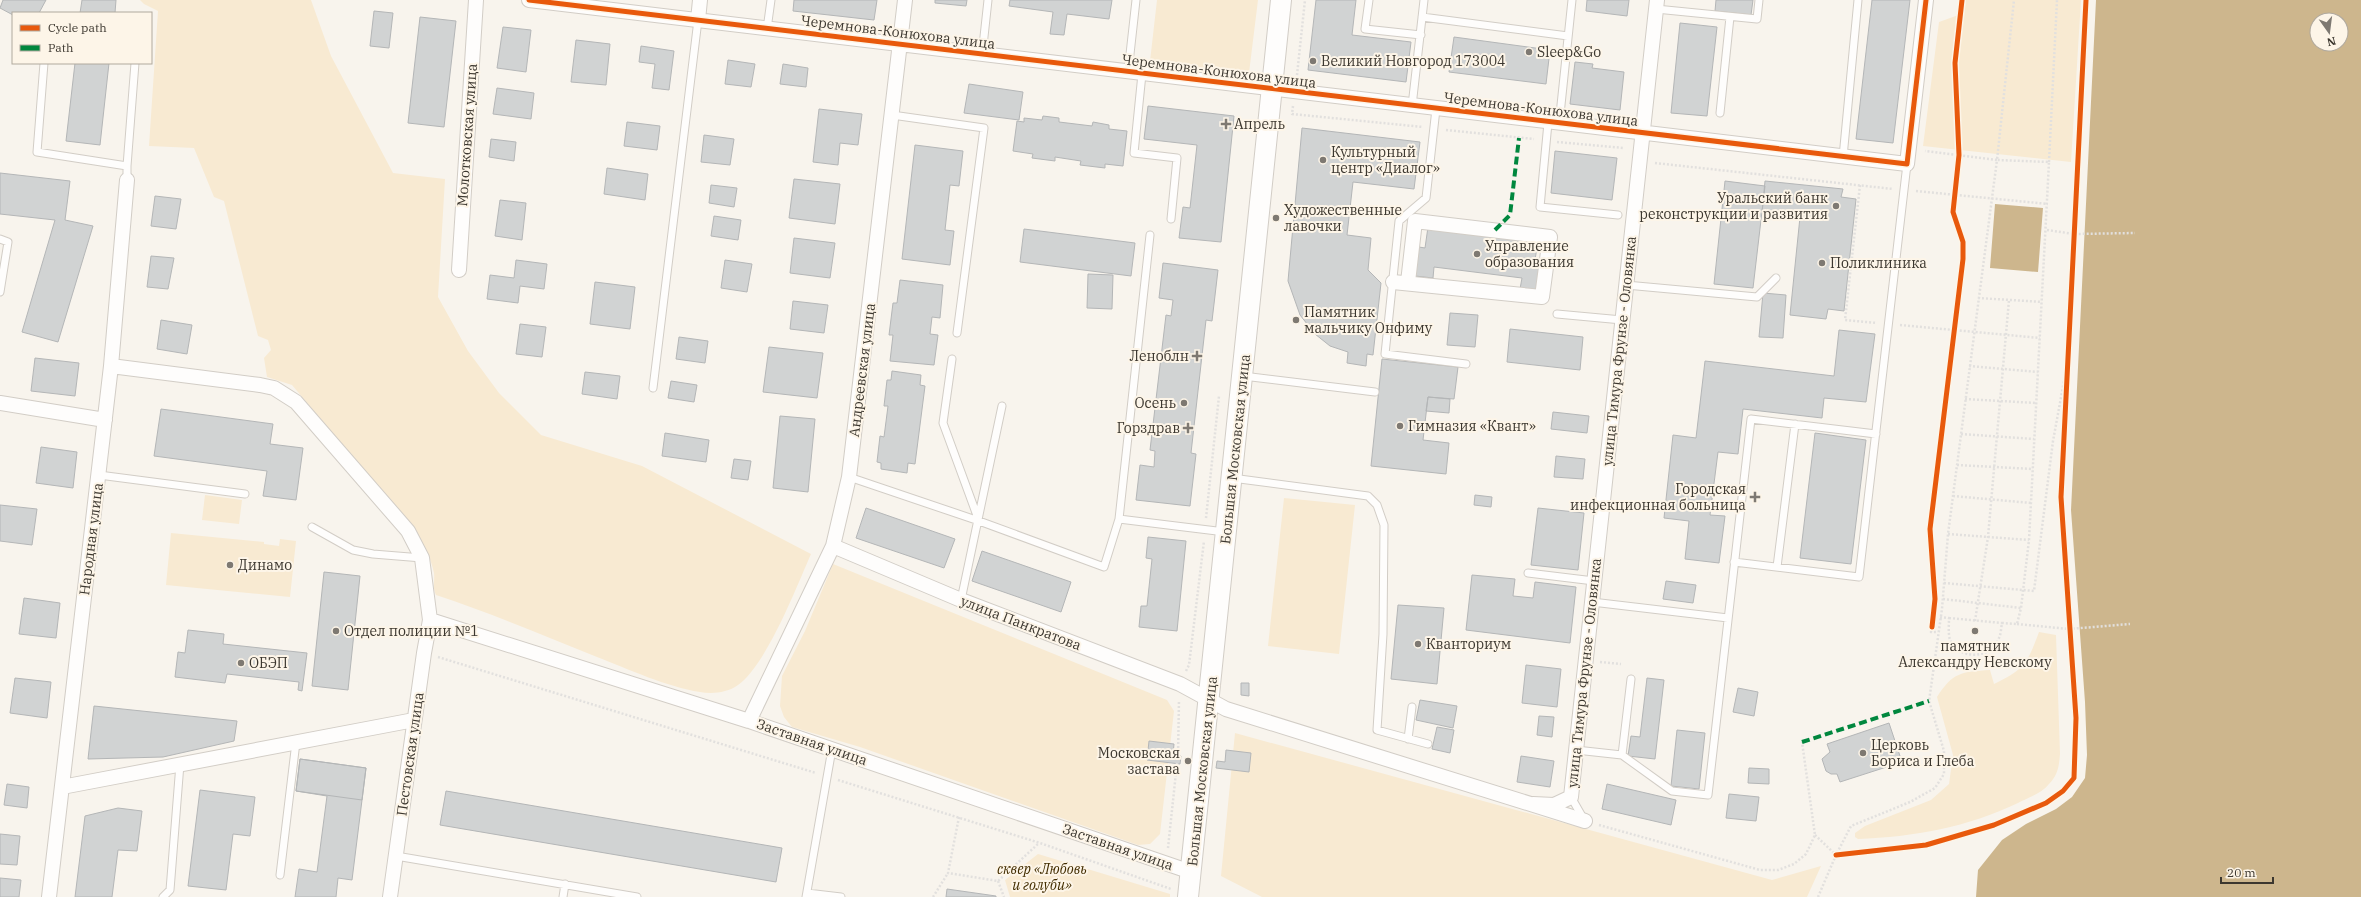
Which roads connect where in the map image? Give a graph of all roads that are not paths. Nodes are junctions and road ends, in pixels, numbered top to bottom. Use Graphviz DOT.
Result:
graph roads {
  1 [pos="476,0"];
  2 [pos="529,0"];
  3 [pos="700,0"];
  4 [pos="771,0"];
  5 [pos="905,0"];
  6 [pos="988,0"];
  7 [pos="1136,0"];
  8 [pos="1281,0"];
  9 [pos="1369,0"];
  10 [pos="1424,0"];
  11 [pos="1572,0"];
  12 [pos="1759,0"];
  13 [pos="1858,0"];
  14 [pos="1926,0"];
  15 [pos="1656,5"];
  16 [pos="1730,16"];
  17 [pos="1422,17"];
  18 [pos="698,20"];
  19 [pos="768,29"];
  20 [pos="1420,35"];
  21 [pos="1568,36"];
  22 [pos="900,45"];
  23 [pos="982,54"];
  24 [pos="44,64"];
  25 [pos="135,64"];
  26 [pos="1128,72"];
  27 [pos="1142,74"];
  28 [pos="1272,89"];
  29 [pos="1412,106"];
  30 [pos="1436,109"];
  31 [pos="1720,112"];
  32 [pos="892,115"];
  33 [pos="1554,123"];
  34 [pos="1642,133"];
  35 [pos="1843,157"];
  36 [pos="1907,164"];
  37 [pos="127,173"];
  38 [pos="1618,215"];
  39 [pos="1171,219"];
  40 [pos="1150,235"];
  41 [pos="0,239"];
  42 [pos="458,270"];
  43 [pos="1776,278"];
  44 [pos="1393,282"];
  45 [pos="1408,282"];
  46 [pos="1626,285"];
  47 [pos="0,292"];
  48 [pos="1557,314"];
  49 [pos="1622,320"];
  50 [pos="957,333"];
  51 [pos="952,359"];
  52 [pos="1466,364"];
  53 [pos="111,366"];
  54 [pos="1243,376"];
  55 [pos="653,388"];
  56 [pos="1376,392"];
  57 [pos="0,403"];
  58 [pos="1002,406"];
  59 [pos="105,420"];
  60 [pos="1795,424"];
  61 [pos="1876,434"];
  62 [pos="98,475"];
  63 [pos="849,477"];
  64 [pos="1232,478"];
  65 [pos="245,494"];
  66 [pos="1119,519"];
  67 [pos="979,521"];
  68 [pos="312,527"];
  69 [pos="1227,532"];
  70 [pos="833,546"];
  71 [pos="422,558"];
  72 [pos="1734,562"];
  73 [pos="1777,567"];
  74 [pos="1528,573"];
  75 [pos="1594,581"];
  76 [pos="961,600"];
  77 [pos="1592,602"];
  78 [pos="430,616"];
  79 [pos="1728,618"];
  80 [pos="1631,679"];
  81 [pos="1210,700"];
  82 [pos="1412,707"];
  83 [pos="414,720"];
  84 [pos="748,721"];
  85 [pos="1408,740"];
  86 [pos="296,742"];
  87 [pos="1428,744"];
  88 [pos="832,749"];
  89 [pos="1576,750"];
  90 [pos="1622,755"];
  91 [pos="180,764"];
  92 [pos="62,787"];
  93 [pos="1571,797"];
  94 [pos="1534,804"];
  95 [pos="1585,821"];
  96 [pos="396,856"];
  97 [pos="1191,872"];
  98 [pos="280,874"];
  99 [pos="565,884"];
  100 [pos="807,895"];
  101 [pos="49,897"];
  102 [pos="163,897"];
  103 [pos="390,897"];
  104 [pos="563,897"];
  105 [pos="638,897"];
  106 [pos="841,897"];
  107 [pos="1189,897"];
  1 -- 42 [label="street, Молотковская улица"];
  2 -- 18 [label="street, Черемнова-Конюхова улица"];
  3 -- 18 [label="street"];
  4 -- 19 [label="lane"];
  5 -- 22 [label="street, Андреевская улица"];
  6 -- 23 [label="lane"];
  7 -- 26 [label="lane"];
  8 -- 28 [label="main road, Большая Московская улица"];
  9 -- 20 [label="lane"];
  10 -- 17 [label="lane"];
  11 -- 21 [label="lane"];
  12 -- 16 [label="lane"];
  13 -- 35 [label="lane"];
  14 -- 36 [label="street"];
  15 -- 16 [label="lane"];
  15 -- 34 [label="street, улица Тимура Фрунзе - Оловянка"];
  16 -- 31 [label="lane"];
  17 -- 20 [label="lane"];
  17 -- 21 [label="lane"];
  18 -- 19 [label="street, Черемнова-Конюхова улица"];
  18 -- 55 [label="lane"];
  19 -- 22 [label="street, Черемнова-Конюхова улица"];
  20 -- 29 [label="lane"];
  21 -- 33 [label="lane"];
  22 -- 23 [label="street, Черемнова-Конюхова улица"];
  22 -- 32 [label="street, Андреевская улица"];
  23 -- 26 [label="street, Черемнова-Конюхова улица"];
  24 -- 37 [label="lane"];
  25 -- 37 [label="lane"];
  26 -- 27 [label="street, Черемнова-Конюхова улица"];
  27 -- 28 [label="street, Черемнова-Конюхова улица"];
  27 -- 39 [label="lane"];
  28 -- 29 [label="street, Черемнова-Конюхова улица"];
  28 -- 54 [label="main road, Большая Московская улица"];
  29 -- 30 [label="street, Черемнова-Конюхова улица"];
  30 -- 33 [label="street, Черемнова-Конюхова улица"];
  30 -- 44 [label="lane"];
  32 -- 50 [label="lane"];
  32 -- 63 [label="street, Андреевская улица"];
  33 -- 34 [label="street, Черемнова-Конюхова улица"];
  33 -- 38 [label="lane"];
  34 -- 35 [label="street, Черемнова-Конюхова улица"];
  34 -- 46 [label="street, улица Тимура Фрунзе - Оловянка"];
  35 -- 36 [label="street, Черемнова-Конюхова улица"];
  36 -- 61 [label="lane"];
  37 -- 53 [label="street, Народная улица"];
  40 -- 66 [label="lane"];
  41 -- 47 [label="lane"];
  43 -- 46 [label="lane"];
  44 -- 45 [label="street"];
  44 -- 52 [label="lane"];
  45 -- 45 [label="street"];
  46 -- 49 [label="street, улица Тимура Фрунзе - Оловянка"];
  48 -- 49 [label="lane"];
  49 -- 75 [label="street, улица Тимура Фрунзе - Оловянка"];
  51 -- 67 [label="lane"];
  53 -- 59 [label="street, Народная улица"];
  53 -- 71 [label="street, Пестовская улица"];
  54 -- 56 [label="lane"];
  54 -- 64 [label="main road, Большая Московская улица"];
  57 -- 59 [label="street"];
  58 -- 67 [label="lane"];
  59 -- 62 [label="street, Народная улица"];
  60 -- 61 [label="lane"];
  60 -- 72 [label="lane"];
  60 -- 73 [label="lane"];
  61 -- 73 [label="lane"];
  62 -- 65 [label="lane"];
  62 -- 92 [label="street, Народная улица"];
  63 -- 67 [label="lane"];
  63 -- 70 [label="street, Андреевская улица"];
  64 -- 69 [label="main road, Большая Московская улица"];
  64 -- 85 [label="lane"];
  66 -- 67 [label="lane"];
  66 -- 69 [label="lane"];
  67 -- 76 [label="lane"];
  68 -- 71 [label="lane"];
  69 -- 81 [label="main road, Большая Московская улица"];
  70 -- 76 [label="street, улица Панкратова"];
  70 -- 84 [label="street, Андреевская улица"];
  71 -- 78 [label="street, Пестовская улица"];
  72 -- 73 [label="lane"];
  72 -- 79 [label="lane"];
  74 -- 75 [label="lane"];
  75 -- 77 [label="street, улица Тимура Фрунзе - Оловянка"];
  76 -- 81 [label="street, улица Панкратова"];
  77 -- 79 [label="lane"];
  77 -- 89 [label="street, улица Тимура Фрунзе - Оловянка"];
  78 -- 83 [label="street, Пестовская улица"];
  78 -- 84 [label="street, Заставная улица"];
  79 -- 90 [label="lane"];
  80 -- 90 [label="lane"];
  81 -- 94 [label="street, улица Панкратова"];
  81 -- 97 [label="main road, Большая Московская улица"];
  82 -- 85 [label="lane"];
  83 -- 86 [label="street"];
  83 -- 96 [label="street, Пестовская улица"];
  84 -- 88 [label="street, Заставная улица"];
  85 -- 87 [label="lane"];
  86 -- 91 [label="street"];
  86 -- 98 [label="lane"];
  88 -- 97 [label="street, Заставная улица"];
  88 -- 100 [label="lane"];
  89 -- 90 [label="lane"];
  89 -- 93 [label="street, улица Тимура Фрунзе - Оловянка"];
  91 -- 92 [label="street"];
  91 -- 102 [label="lane"];
  92 -- 101 [label="street, Народная улица"];
  93 -- 94 [label="street"];
  93 -- 95 [label="lane"];
  94 -- 95 [label="street"];
  96 -- 99 [label="lane"];
  96 -- 103 [label="street, Пестовская улица"];
  97 -- 107 [label="main road, Большая Московская улица"];
  99 -- 104 [label="lane"];
  99 -- 105 [label="lane"];
  100 -- 106 [label="lane"];
}
